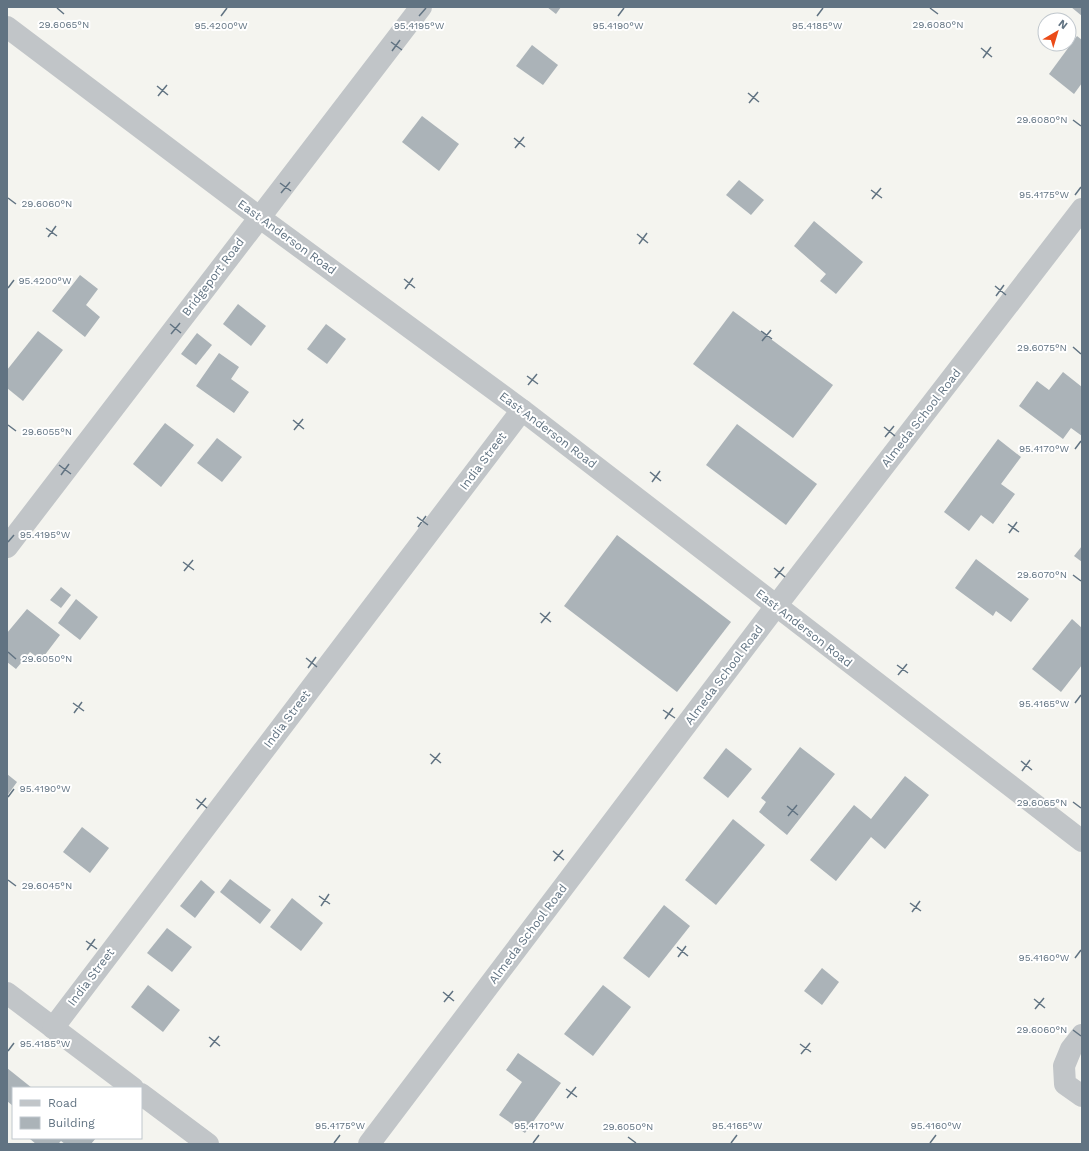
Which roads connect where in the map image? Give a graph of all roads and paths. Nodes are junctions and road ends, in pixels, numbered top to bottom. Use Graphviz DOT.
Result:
graph roads {
  1 [pos="421,7"];
  2 [pos="7,27"];
  3 [pos="1082,209"];
  4 [pos="259,217"];
  5 [pos="522,410"];
  6 [pos="7,547"];
  7 [pos="776,606"];
  8 [pos="1079,833"];
  9 [pos="7,993"];
  10 [pos="53,1028"];
  11 [pos="1082,1035"];
  12 [pos="132,1087"];
  13 [pos="142,1095"];
  14 [pos="1082,1096"];
  15 [pos="208,1144"];
  16 [pos="369,1144"];
  1 -- 4 [label="street, Bridgeport Road"];
  2 -- 4 [label="street, East Anderson Road"];
  3 -- 7 [label="street, Almeda School Road"];
  4 -- 5 [label="street, East Anderson Road"];
  4 -- 6 [label="street, Bridgeport Road"];
  5 -- 7 [label="street, East Anderson Road"];
  5 -- 10 [label="street, India Street"];
  7 -- 8 [label="street, East Anderson Road"];
  7 -- 16 [label="street, Almeda School Road"];
  9 -- 10 [label="street"];
  10 -- 12 [label="street"];
  11 -- 14 [label="street"];
  13 -- 15 [label="street"];
}
